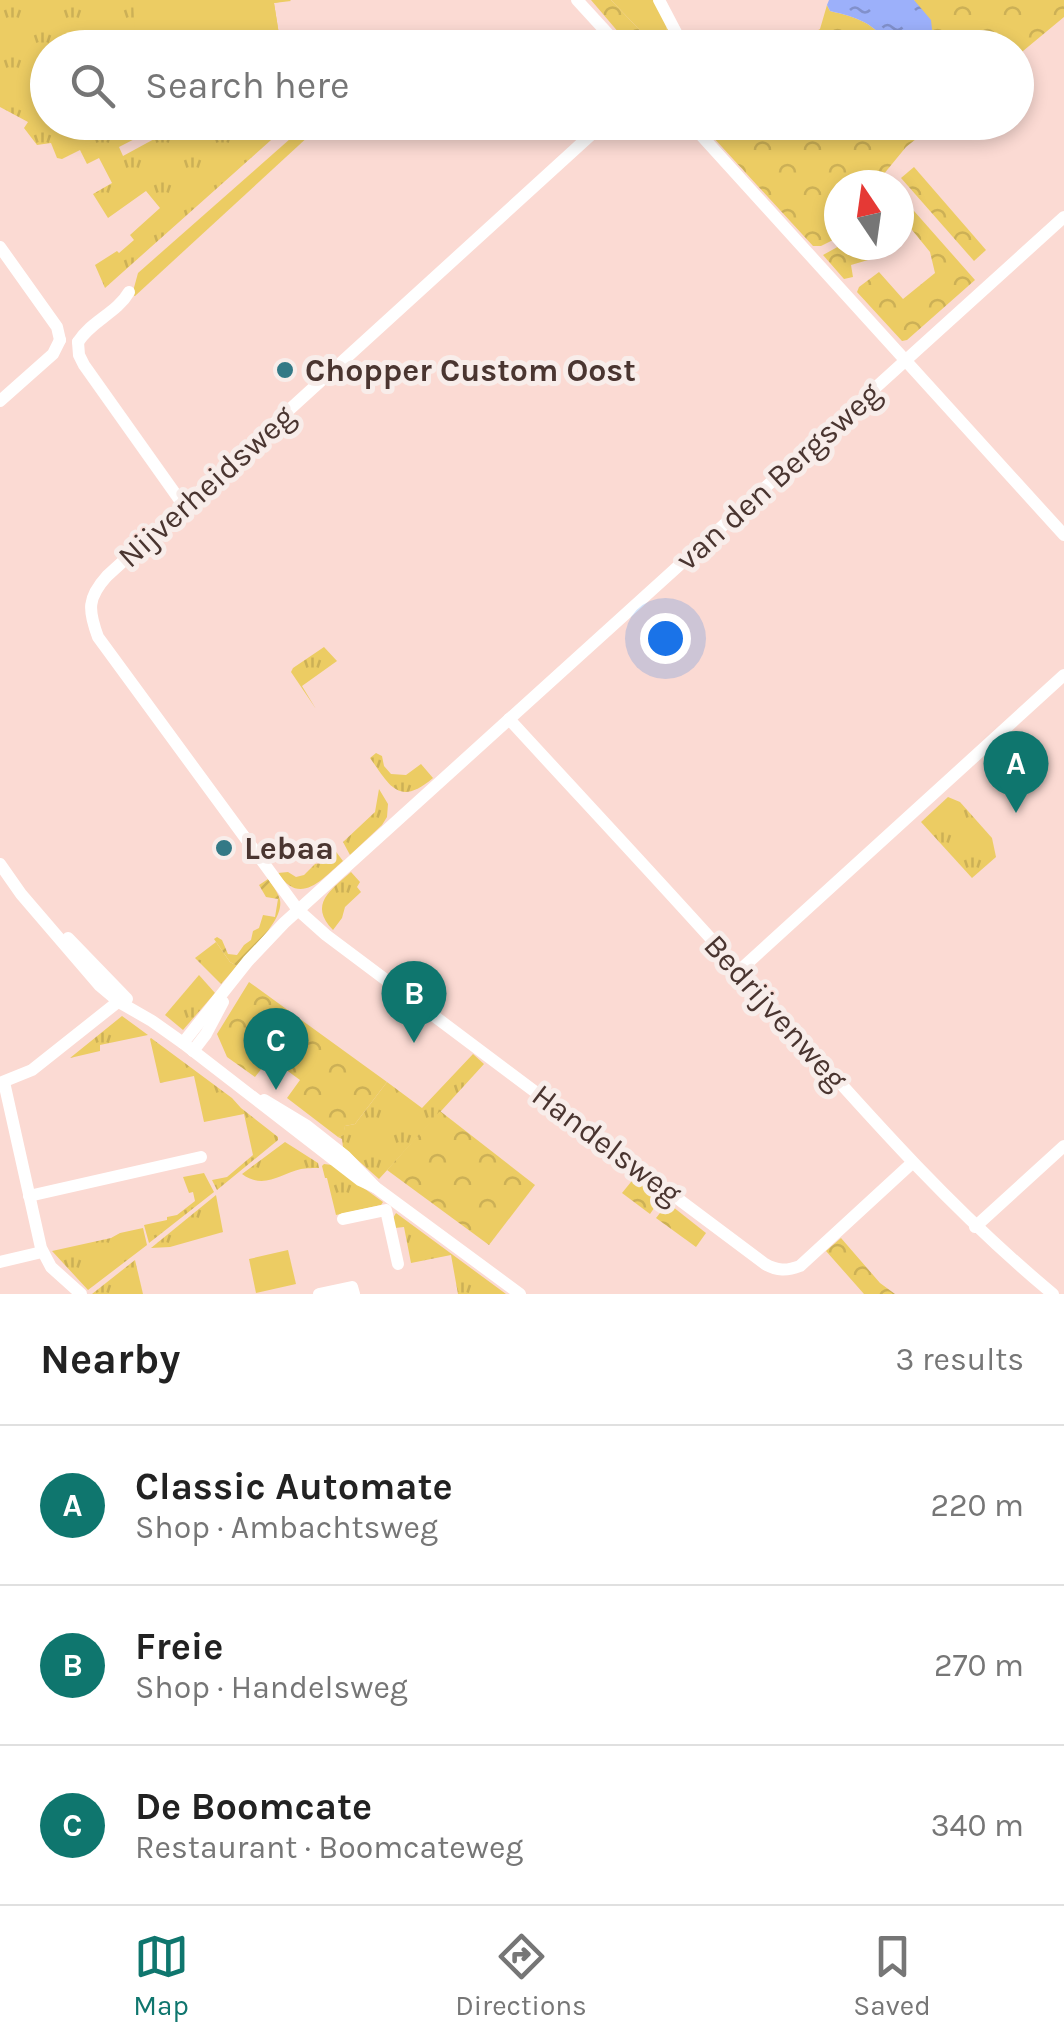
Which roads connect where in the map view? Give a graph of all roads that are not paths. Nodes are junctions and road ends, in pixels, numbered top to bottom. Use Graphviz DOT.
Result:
graph roads {
  1 [pos="577,0"];
  2 [pos="659,0"];
  3 [pos="604,30"];
  4 [pos="675,30"];
  5 [pos="585,140"];
  6 [pos="706,140"];
  7 [pos="1064,217"];
  8 [pos="0,247"];
  9 [pos="129,292"];
  10 [pos="60,340"];
  11 [pos="78,342"];
  12 [pos="906,361"];
  13 [pos="0,401"];
  14 [pos="184,506"];
  15 [pos="1064,535"];
  16 [pos="1064,675"];
  17 [pos="509,719"];
  18 [pos="0,864"];
  19 [pos="298,910"];
  20 [pos="740,970"];
  21 [pos="122,999"];
  22 [pos="188,1047"];
  23 [pos="2,1083"];
  24 [pos="1064,1146"];
  25 [pos="201,1157"];
  26 [pos="912,1163"];
  27 [pos="29,1196"];
  28 [pos="390,1205"];
  29 [pos="342,1218"];
  30 [pos="976,1227"];
  31 [pos="42,1252"];
  32 [pos="0,1262"];
  33 [pos="398,1264"];
  34 [pos="81,1294"];
  35 [pos="319,1294"];
  36 [pos="354,1294"];
  37 [pos="520,1294"];
  38 [pos="1053,1294"];
  1 -- 3 [label="street"];
  2 -- 4 [label="street"];
  5 -- 14 [label="street, Nijverheidsweg"];
  6 -- 12 [label="street"];
  7 -- 12 [label="street, van den Bergsweg"];
  8 -- 10 [label="street"];
  9 -- 11 [label="street"];
  10 -- 11 [label="street"];
  10 -- 13 [label="street"];
  11 -- 14 [label="street"];
  12 -- 15 [label="street"];
  12 -- 17 [label="street, van den Bergsweg"];
  14 -- 19 [label="street, Nijverheidsweg"];
  16 -- 20 [label="street"];
  17 -- 19 [label="street, van den Bergsweg"];
  17 -- 20 [label="street, Bedrijvenweg"];
  18 -- 21 [label="street"];
  19 -- 22 [label="street, van den Bergsweg"];
  19 -- 26 [label="street, Handelsweg"];
  20 -- 26 [label="street, Bedrijvenweg"];
  21 -- 22 [label="street"];
  21 -- 23 [label="street"];
  22 -- 28 [label="street"];
  23 -- 27 [label="street"];
  24 -- 30 [label="street"];
  25 -- 27 [label="street"];
  26 -- 30 [label="street, Bedrijvenweg"];
  27 -- 31 [label="street"];
  28 -- 29 [label="street"];
  28 -- 33 [label="street"];
  28 -- 37 [label="street"];
  30 -- 38 [label="street, Bedrijvenweg"];
  31 -- 32 [label="street"];
  31 -- 34 [label="street"];
  35 -- 36 [label="street"];
}
